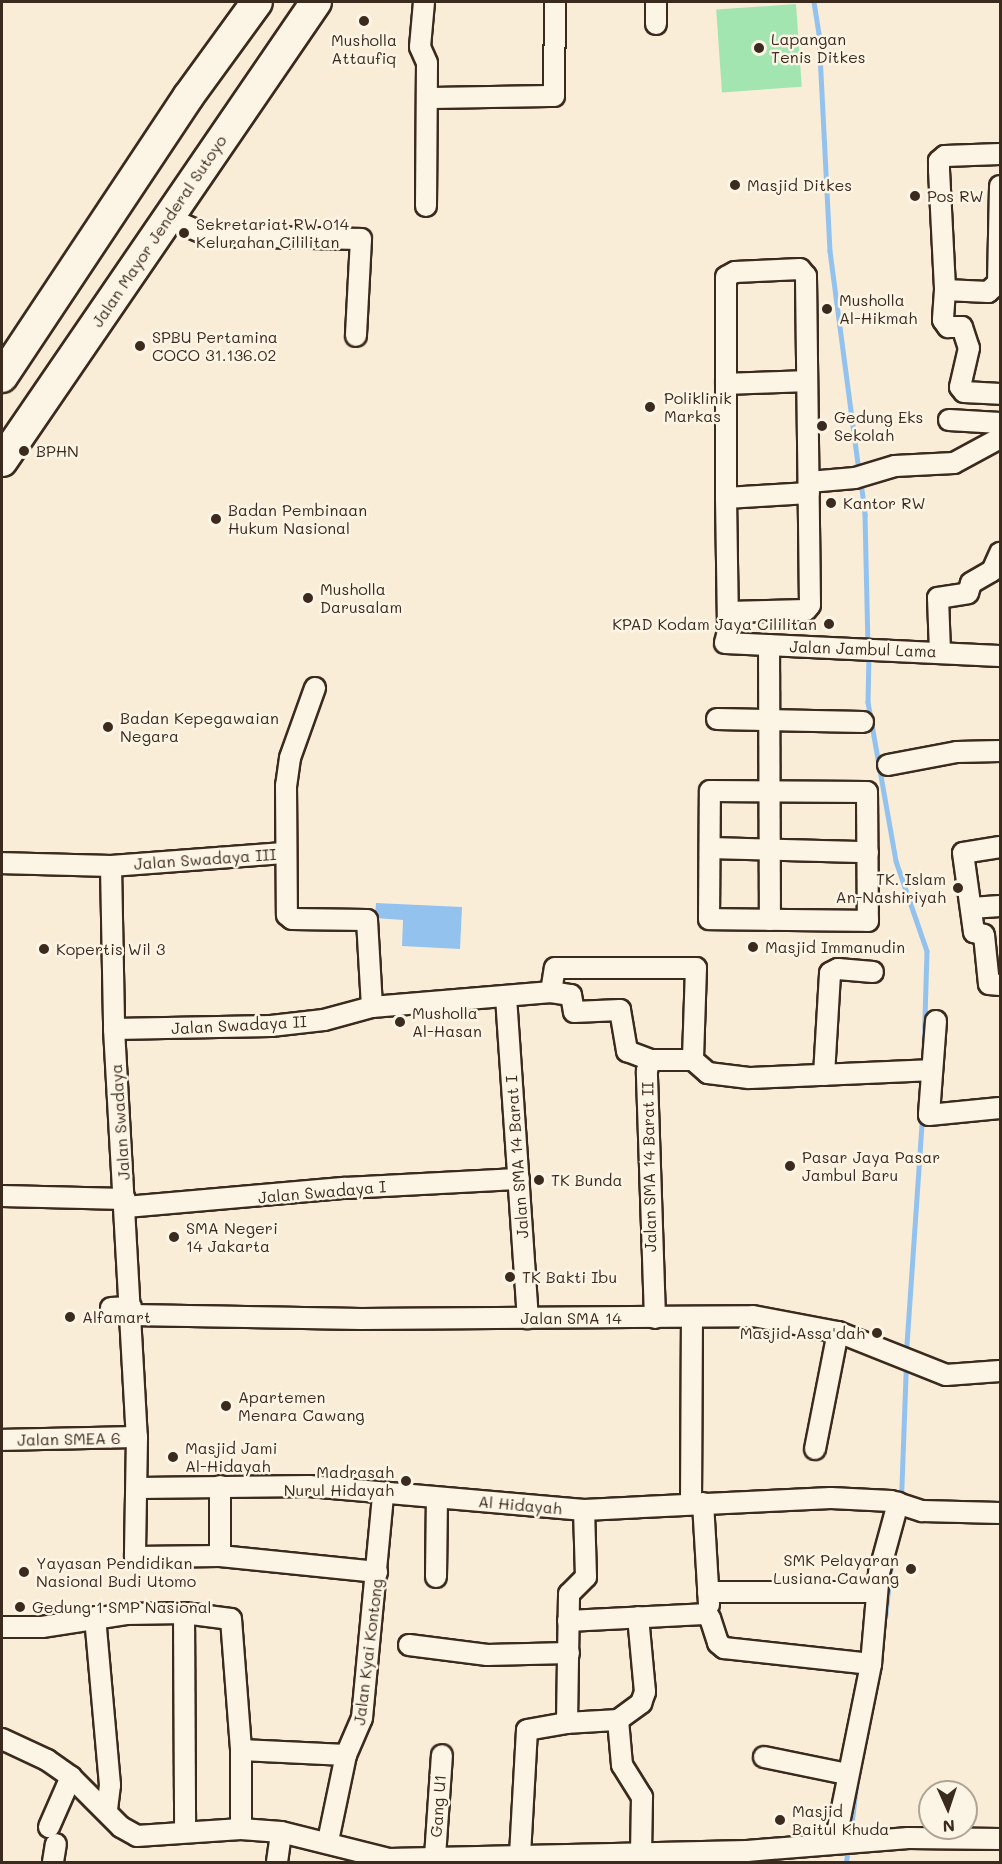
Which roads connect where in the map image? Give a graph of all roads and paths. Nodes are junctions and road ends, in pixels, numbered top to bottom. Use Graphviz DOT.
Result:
graph roads {
  1 [pos="257,2"];
  2 [pos="316,2"];
  3 [pos="424,2"];
  4 [pos="555,2"];
  5 [pos="656,2"];
  6 [pos="656,24"];
  7 [pos="427,98"];
  8 [pos="1000,154"];
  9 [pos="1000,186"];
  10 [pos="426,206"];
  11 [pos="1000,207"];
  12 [pos="168,218"];
  13 [pos="945,290"];
  14 [pos="356,336"];
  15 [pos="2,378"];
  16 [pos="807,381"];
  17 [pos="726,384"];
  18 [pos="1000,394"];
  19 [pos="949,420"];
  20 [pos="1000,423"];
  21 [pos="1000,438"];
  22 [pos="2,461"];
  23 [pos="809,488"];
  24 [pos="726,498"];
  25 [pos="1000,553"];
  26 [pos="728,612"];
  27 [pos="768,645"];
  28 [pos="940,652"];
  29 [pos="1000,656"];
  30 [pos="315,688"];
  31 [pos="717,719"];
  32 [pos="769,720"];
  33 [pos="863,722"];
  34 [pos="1000,751"];
  35 [pos="888,765"];
  36 [pos="770,791"];
  37 [pos="1000,846"];
  38 [pos="710,848"];
  39 [pos="770,850"];
  40 [pos="868,852"];
  41 [pos="284,853"];
  42 [pos="2,863"];
  43 [pos="111,866"];
  44 [pos="1000,906"];
  45 [pos="971,908"];
  46 [pos="770,920"];
  47 [pos="873,972"];
  48 [pos="1000,985"];
  49 [pos="551,992"];
  50 [pos="506,997"];
  51 [pos="372,1007"];
  52 [pos="936,1021"];
  53 [pos="114,1029"];
  54 [pos="650,1060"];
  55 [pos="693,1060"];
  56 [pos="926,1070"];
  57 [pos="824,1075"];
  58 [pos="1000,1108"];
  59 [pos="519,1179"];
  60 [pos="2,1196"];
  61 [pos="125,1203"];
  62 [pos="111,1308"];
  63 [pos="131,1311"];
  64 [pos="528,1318"];
  65 [pos="655,1318"];
  66 [pos="692,1319"];
  67 [pos="838,1332"];
  68 [pos="1000,1371"];
  69 [pos="137,1437"];
  70 [pos="2,1440"];
  71 [pos="815,1449"];
  72 [pos="220,1486"];
  73 [pos="139,1488"];
  74 [pos="383,1494"];
  75 [pos="437,1498"];
  76 [pos="697,1503"];
  77 [pos="904,1505"];
  78 [pos="584,1510"];
  79 [pos="1000,1513"];
  80 [pos="220,1556"];
  81 [pos="377,1572"];
  82 [pos="436,1577"];
  83 [pos="708,1592"];
  84 [pos="875,1592"];
  85 [pos="183,1613"];
  86 [pos="95,1617"];
  87 [pos="638,1617"];
  88 [pos="710,1618"];
  89 [pos="568,1621"];
  90 [pos="2,1627"];
  91 [pos="409,1645"];
  92 [pos="569,1653"];
  93 [pos="871,1664"];
  94 [pos="618,1720"];
  95 [pos="567,1723"];
  96 [pos="2,1739"];
  97 [pos="241,1750"];
  98 [pos="346,1755"];
  99 [pos="442,1755"];
  100 [pos="764,1757"];
  101 [pos="847,1774"];
  102 [pos="70,1777"];
  103 [pos="107,1811"];
  104 [pos="241,1829"];
  105 [pos="185,1831"];
  106 [pos="281,1832"];
  107 [pos="1000,1839"];
  108 [pos="328,1841"];
  109 [pos="845,1842"];
  110 [pos="53,1845"];
  111 [pos="641,1854"];
  112 [pos="435,1857"];
  113 [pos="743,1857"];
  114 [pos="516,1858"];
  115 [pos="277,1863"];
  1 -- 15 [label="highway"];
  2 -- 12 [label="highway, Jalan Mayor Jenderal Sutoyo"];
  3 -- 7 [label="street"];
  4 -- 7 [label="street"];
  5 -- 6 [label="street"];
  7 -- 10 [label="street"];
  8 -- 13 [label="street"];
  9 -- 11 [label="street"];
  11 -- 13 [label="street"];
  12 -- 14 [label="street"];
  12 -- 22 [label="highway, Jalan Mayor Jenderal Sutoyo"];
  13 -- 18 [label="street"];
  16 -- 17 [label="street"];
  16 -- 17 [label="street"];
  16 -- 23 [label="street"];
  17 -- 24 [label="street"];
  19 -- 20 [label="street"];
  21 -- 23 [label="street"];
  23 -- 24 [label="street"];
  23 -- 26 [label="street"];
  24 -- 26 [label="street"];
  25 -- 28 [label="street"];
  26 -- 27 [label="street, Jalan Jambul Lama"];
  27 -- 28 [label="street, Jalan Jambul Lama"];
  27 -- 32 [label="street"];
  28 -- 29 [label="street, Jalan Jambul Lama"];
  30 -- 41 [label="street"];
  31 -- 32 [label="street"];
  32 -- 33 [label="street"];
  32 -- 36 [label="street"];
  34 -- 35 [label="street"];
  36 -- 38 [label="street"];
  36 -- 39 [label="street"];
  36 -- 40 [label="street"];
  37 -- 45 [label="street"];
  38 -- 39 [label="street"];
  38 -- 46 [label="street"];
  39 -- 40 [label="street"];
  39 -- 46 [label="street"];
  40 -- 46 [label="street"];
  41 -- 43 [label="street, Jalan Swadaya III"];
  41 -- 51 [label="street, Jalan Swadaya III"];
  42 -- 43 [label="street"];
  43 -- 53 [label="street, Jalan Swadaya"];
  44 -- 45 [label="street"];
  45 -- 48 [label="street"];
  47 -- 57 [label="street"];
  49 -- 50 [label="street"];
  49 -- 54 [label="street"];
  49 -- 55 [label="street"];
  50 -- 51 [label="street, Jalan Swadaya II"];
  50 -- 59 [label="street, Jalan SMA 14 Barat I"];
  51 -- 53 [label="street, Jalan Swadaya II"];
  52 -- 56 [label="street"];
  53 -- 61 [label="street, Jalan Swadaya"];
  54 -- 55 [label="street, Jalan SMA 14 Barat II"];
  54 -- 65 [label="street, Jalan SMA 14 Barat II"];
  55 -- 57 [label="street"];
  56 -- 57 [label="street"];
  56 -- 58 [label="street"];
  59 -- 61 [label="street, Jalan Swadaya I"];
  59 -- 64 [label="street, Jalan SMA 14 Barat I"];
  60 -- 61 [label="street, Jalan Swadaya I"];
  61 -- 63 [label="street, Jalan Swadaya"];
  62 -- 63 [label="street, Jalan SMA 14"];
  63 -- 64 [label="street, Jalan SMA 14"];
  63 -- 69 [label="street, Jalan Swadaya"];
  64 -- 65 [label="street, Jalan SMA 14"];
  65 -- 66 [label="street, Jalan SMA 14"];
  66 -- 67 [label="street, Jalan SMA 14"];
  66 -- 76 [label="street"];
  67 -- 68 [label="street, Jalan SMA 14"];
  67 -- 71 [label="street"];
  69 -- 70 [label="street, Jalan SMEA 6"];
  69 -- 73 [label="street, Jalan Swadaya"];
  72 -- 73 [label="street, Al Hidayah"];
  72 -- 74 [label="street, Al Hidayah"];
  72 -- 80 [label="street"];
  73 -- 80 [label="street, Jalan Swadaya"];
  74 -- 75 [label="street, Al Hidayah"];
  74 -- 81 [label="street, Jalan Kyai Kontong"];
  75 -- 78 [label="street, Al Hidayah"];
  75 -- 82 [label="street"];
  76 -- 77 [label="street, Al Hidayah"];
  76 -- 78 [label="street, Al Hidayah"];
  76 -- 83 [label="street"];
  77 -- 79 [label="street, Al Hidayah"];
  77 -- 84 [label="street"];
  78 -- 89 [label="street"];
  80 -- 81 [label="street"];
  81 -- 98 [label="street, Jalan Kyai Kontong"];
  83 -- 84 [label="street"];
  83 -- 88 [label="street"];
  84 -- 93 [label="street"];
  85 -- 86 [label="street"];
  85 -- 97 [label="street"];
  85 -- 105 [label="street"];
  86 -- 90 [label="street"];
  86 -- 103 [label="street"];
  87 -- 88 [label="street"];
  87 -- 89 [label="street"];
  87 -- 94 [label="street"];
  88 -- 93 [label="street"];
  89 -- 92 [label="street"];
  91 -- 92 [label="street"];
  92 -- 95 [label="street"];
  93 -- 101 [label="street"];
  94 -- 95 [label="street"];
  94 -- 111 [label="street"];
  95 -- 114 [label="street"];
  96 -- 102 [label="street"];
  97 -- 98 [label="street"];
  97 -- 104 [label="street"];
  98 -- 108 [label="street, Jalan Kyai Kontong"];
  99 -- 112 [label="street, Gang U1"];
  100 -- 101 [label="street"];
  101 -- 109 [label="street"];
  102 -- 103 [label="street"];
  102 -- 110 [label="street"];
  103 -- 105 [label="street"];
  104 -- 105 [label="street"];
  104 -- 106 [label="street"];
  106 -- 108 [label="street"];
  106 -- 115 [label="street"];
  107 -- 109 [label="street"];
  108 -- 112 [label="street"];
  109 -- 113 [label="street"];
  111 -- 113 [label="street"];
  111 -- 114 [label="street"];
  112 -- 114 [label="street"];
}
